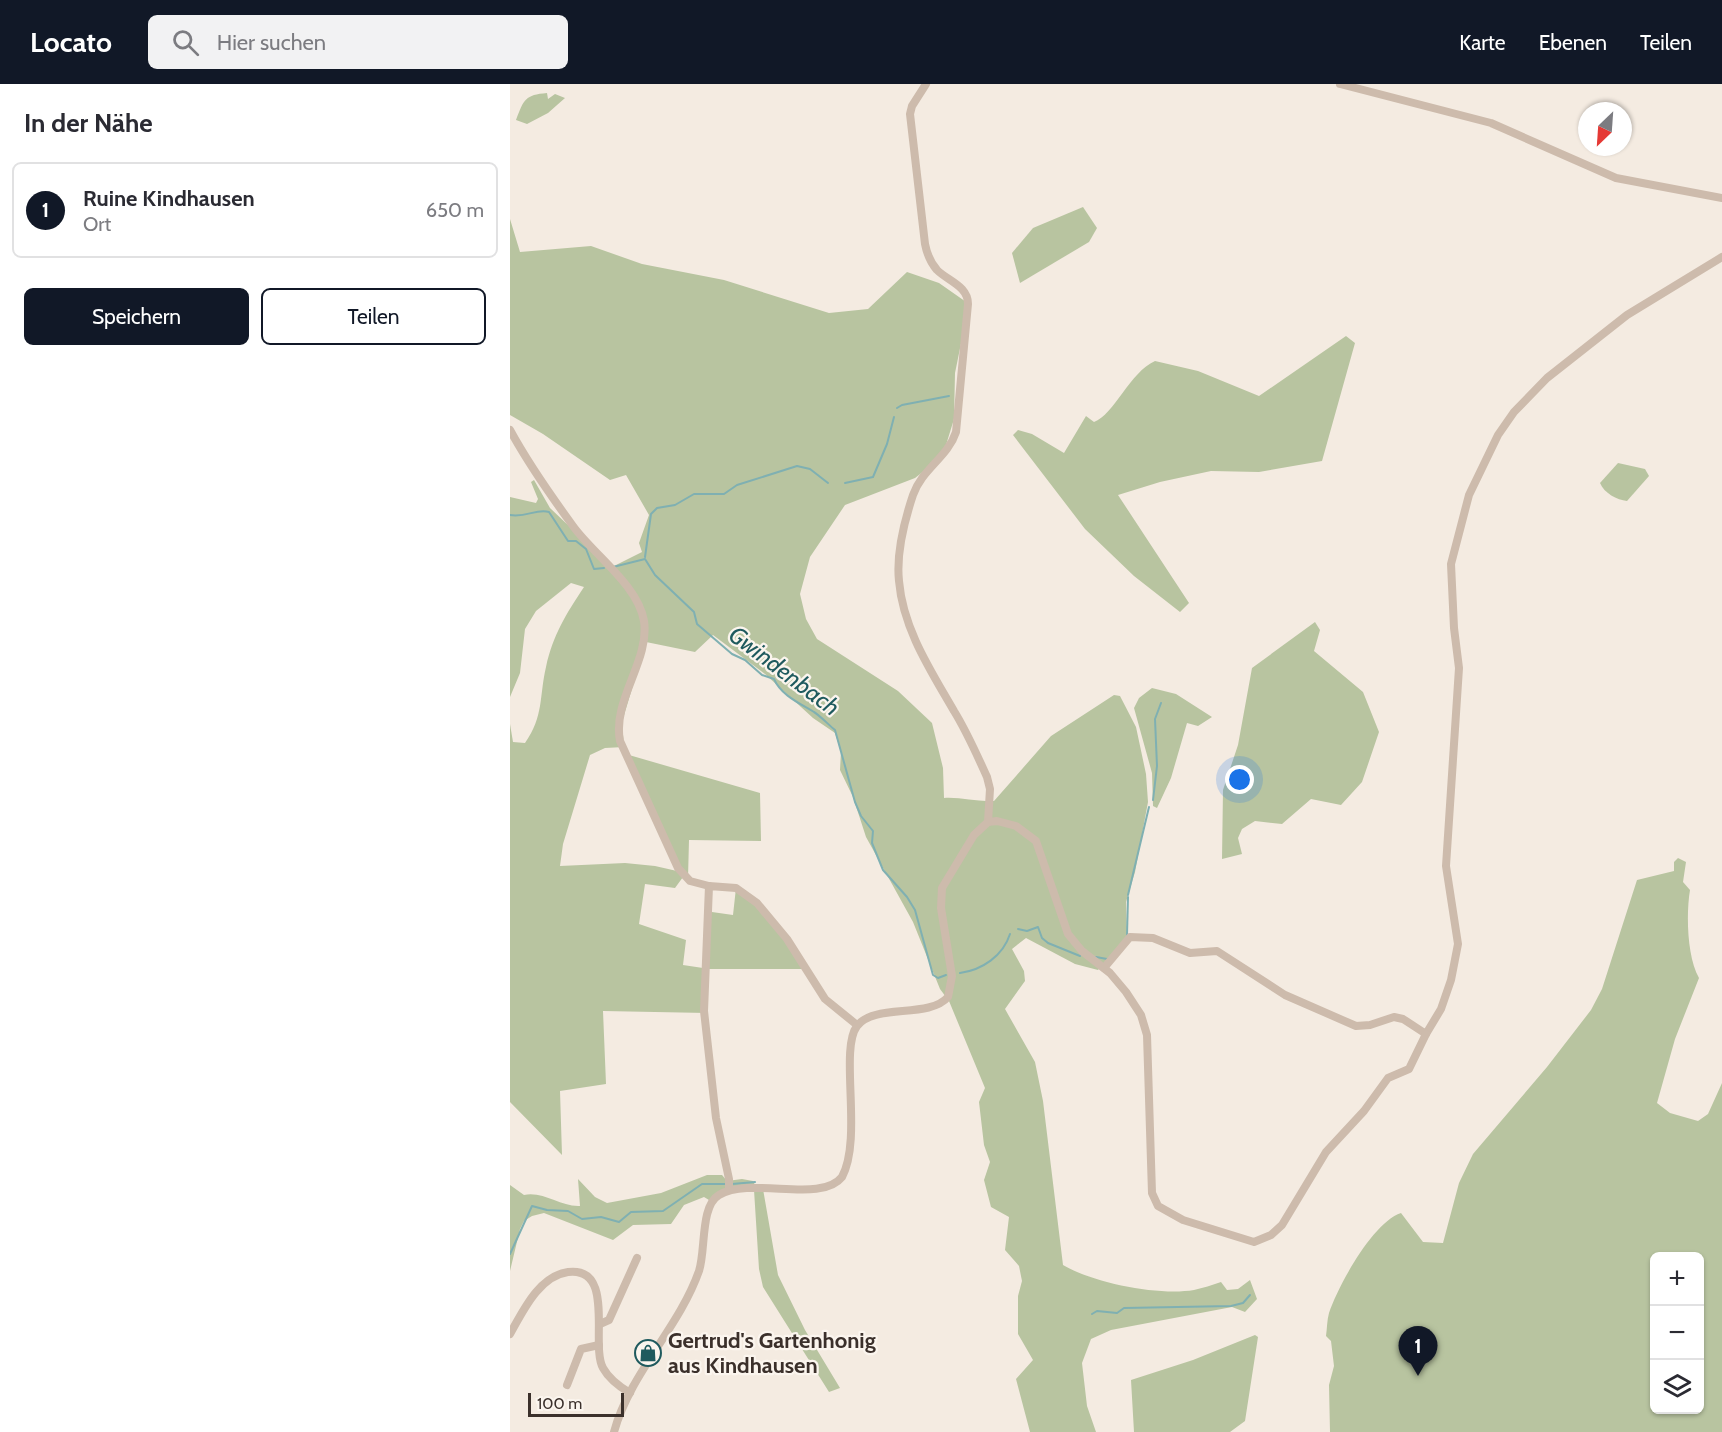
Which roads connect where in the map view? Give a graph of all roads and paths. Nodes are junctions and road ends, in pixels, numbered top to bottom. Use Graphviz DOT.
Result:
graph roads {
  1 [pos="926,84"];
  2 [pos="1340,84"];
  3 [pos="1722,198"];
  4 [pos="1722,257"];
  5 [pos="510,430"];
  6 [pos="988,822"];
  7 [pos="709,886"];
  8 [pos="1104,969"];
  9 [pos="857,1025"];
  10 [pos="1426,1034"];
  11 [pos="729,1190"];
  12 [pos="637,1258"];
  13 [pos="600,1324"];
  14 [pos="510,1334"];
  15 [pos="599,1345"];
  16 [pos="567,1384"];
  17 [pos="630,1393"];
  18 [pos="614,1432"];
  1 -- 6 [label="street"];
  2 -- 3 [label="street"];
  4 -- 10 [label="street"];
  5 -- 7 [label="street"];
  6 -- 8 [label="street"];
  6 -- 9 [label="street"];
  7 -- 9 [label="street"];
  7 -- 11 [label="street"];
  8 -- 10 [label="street"];
  8 -- 10 [label="street"];
  9 -- 11 [label="street"];
  11 -- 17 [label="street"];
  12 -- 13 [label="street"];
  13 -- 14 [label="street"];
  13 -- 15 [label="street"];
  15 -- 16 [label="street"];
  15 -- 17 [label="street"];
  17 -- 18 [label="street"];
}
